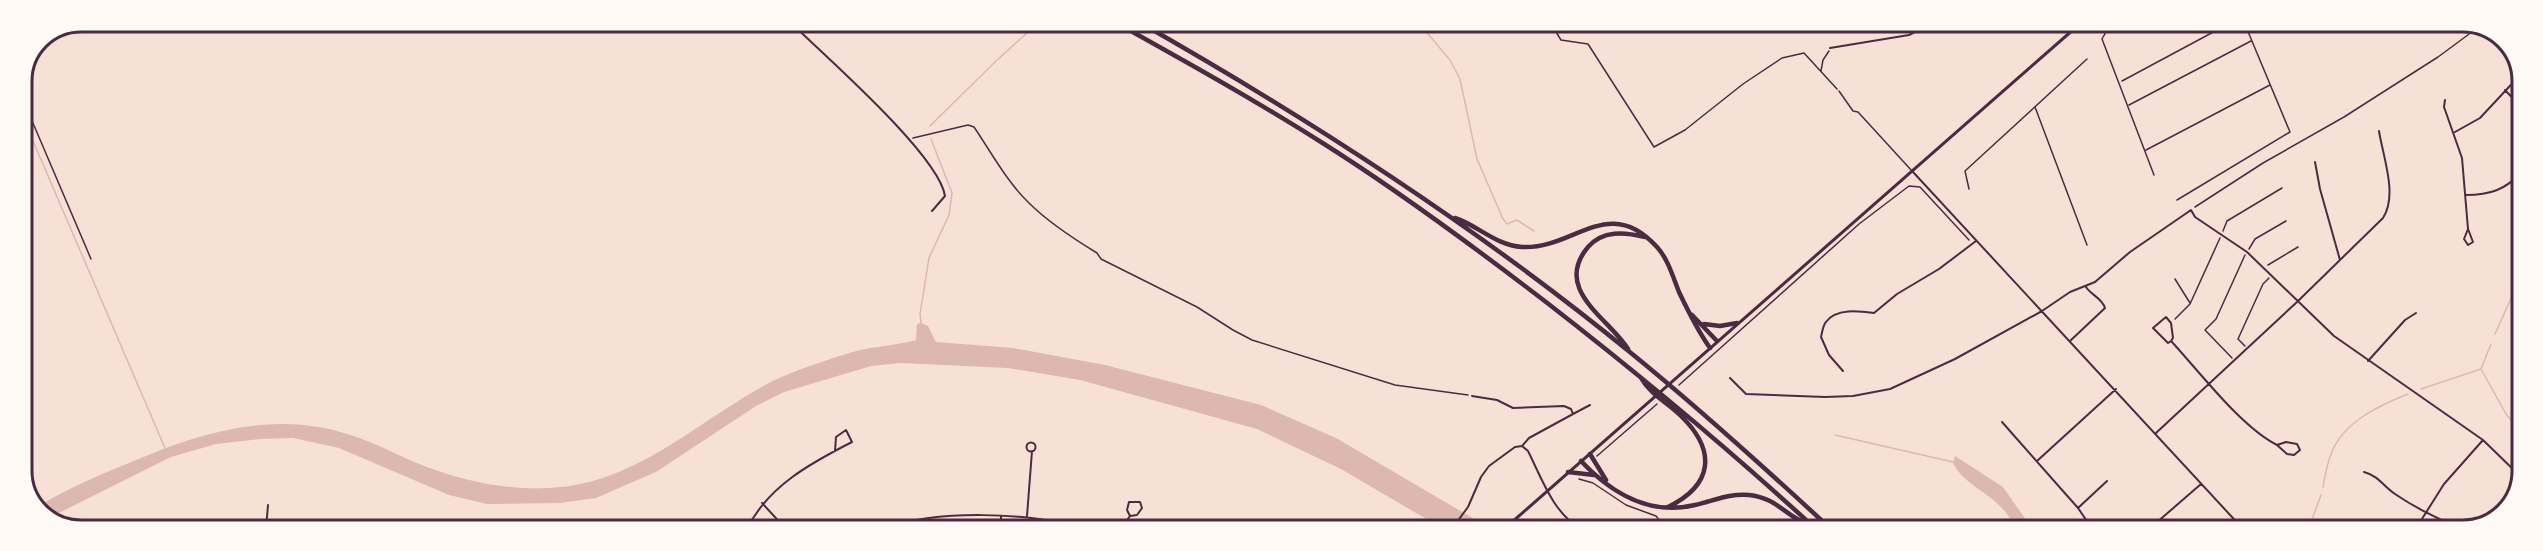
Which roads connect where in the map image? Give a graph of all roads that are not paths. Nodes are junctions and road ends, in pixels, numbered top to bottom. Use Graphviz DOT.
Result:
graph roads {
  1 [pos="800,32"];
  2 [pos="1133,32"];
  3 [pos="1156,32"];
  4 [pos="1915,32"];
  5 [pos="2071,32"];
  6 [pos="1830,48"];
  7 [pos="2511,84"];
  8 [pos="2505,90"];
  9 [pos="1839,91"];
  10 [pos="2511,96"];
  11 [pos="2445,100"];
  12 [pos="32,121"];
  13 [pos="2379,131"];
  14 [pos="2455,132"];
  15 [pos="2315,162"];
  16 [pos="1913,172"];
  17 [pos="2511,183"];
  18 [pos="2465,195"];
  19 [pos="932,211"];
  20 [pos="1450,216"];
  21 [pos="2468,230"];
  22 [pos="1645,237"];
  23 [pos="1976,241"];
  24 [pos="91,259"];
  25 [pos="2340,260"];
  26 [pos="2086,287"];
  27 [pos="2297,302"];
  28 [pos="2042,311"];
  29 [pos="1690,313"];
  30 [pos="2416,314"];
  31 [pos="1737,323"];
  32 [pos="1703,324"];
  33 [pos="2171,340"];
  34 [pos="1717,341"];
  35 [pos="2070,341"];
  36 [pos="1710,348"];
  37 [pos="1629,352"];
  38 [pos="2368,361"];
  39 [pos="1843,371"];
  40 [pos="1638,373"];
  41 [pos="1730,378"];
  42 [pos="2210,383"];
  43 [pos="2116,389"];
  44 [pos="1472,396"];
  45 [pos="1590,405"];
  46 [pos="1573,414"];
  47 [pos="2002,422"];
  48 [pos="2155,434"];
  49 [pos="2483,440"];
  50 [pos="2277,445"];
  51 [pos="1522,446"];
  52 [pos="835,451"];
  53 [pos="1032,451"];
  54 [pos="1590,454"];
  55 [pos="1581,461"];
  56 [pos="2037,461"];
  57 [pos="2512,468"];
  58 [pos="1568,472"];
  59 [pos="2364,472"];
  60 [pos="1594,475"];
  61 [pos="2107,481"];
  62 [pos="1608,483"];
  63 [pos="2201,484"];
  64 [pos="762,503"];
  65 [pos="268,505"];
  66 [pos="1666,508"];
  67 [pos="2078,508"];
  68 [pos="2424,513"];
  69 [pos="1001,516"];
  70 [pos="1130,516"];
  71 [pos="1026,518"];
  72 [pos="267,519"];
  73 [pos="753,519"];
  74 [pos="777,519"];
  75 [pos="947,519"];
  76 [pos="1031,519"];
  77 [pos="1128,519"];
  78 [pos="1459,519"];
  79 [pos="1515,519"];
  80 [pos="1566,519"];
  81 [pos="1798,519"];
  82 [pos="1805,519"];
  83 [pos="1820,519"];
  84 [pos="2086,519"];
  85 [pos="2161,519"];
  86 [pos="2234,519"];
  87 [pos="2421,519"];
  88 [pos="2438,519"];
  1 -- 19 [label="street"];
  2 -- 40 [label="highway"];
  3 -- 20 [label="highway"];
  4 -- 6 [label="street"];
  5 -- 16 [label="main road"];
  7 -- 8 [label="street"];
  8 -- 10 [label="street"];
  8 -- 14 [label="street"];
  9 -- 16 [label="lane"];
  11 -- 14 [label="street"];
  12 -- 24 [label="lane"];
  13 -- 25 [label="street"];
  14 -- 18 [label="street"];
  15 -- 25 [label="street"];
  16 -- 23 [label="street"];
  16 -- 31 [label="main road"];
  17 -- 18 [label="street"];
  18 -- 21 [label="street"];
  20 -- 22 [label="highway"];
  20 -- 37 [label="highway"];
  21 -- 21 [label="street"];
  22 -- 29 [label="highway"];
  22 -- 37 [label="highway"];
  23 -- 28 [label="street"];
  23 -- 39 [label="street"];
  25 -- 27 [label="street"];
  26 -- 27 [label="street"];
  26 -- 28 [label="street"];
  26 -- 35 [label="street"];
  27 -- 38 [label="street"];
  27 -- 42 [label="street"];
  28 -- 35 [label="street"];
  28 -- 41 [label="street"];
  29 -- 32 [label="highway"];
  29 -- 36 [label="highway"];
  30 -- 38 [label="street"];
  31 -- 32 [label="highway"];
  31 -- 34 [label="main road"];
  32 -- 34 [label="highway"];
  33 -- 33 [label="street"];
  33 -- 42 [label="street"];
  34 -- 36 [label="main road"];
  35 -- 43 [label="street"];
  36 -- 54 [label="main road"];
  37 -- 83 [label="highway"];
  38 -- 49 [label="street"];
  40 -- 66 [label="highway"];
  40 -- 82 [label="highway"];
  42 -- 48 [label="street"];
  42 -- 50 [label="street"];
  43 -- 48 [label="street"];
  43 -- 56 [label="street"];
  44 -- 46 [label="street"];
  45 -- 46 [label="street"];
  46 -- 51 [label="street"];
  47 -- 56 [label="street"];
  48 -- 63 [label="street"];
  49 -- 57 [label="street"];
  49 -- 68 [label="street"];
  50 -- 50 [label="street"];
  51 -- 78 [label="street"];
  51 -- 80 [label="street"];
  52 -- 52 [label="street"];
  52 -- 64 [label="street"];
  53 -- 71 [label="street"];
  54 -- 55 [label="main road"];
  54 -- 62 [label="highway"];
  55 -- 58 [label="main road"];
  55 -- 60 [label="highway"];
  56 -- 67 [label="street"];
  58 -- 60 [label="highway"];
  58 -- 79 [label="main road"];
  59 -- 68 [label="street"];
  60 -- 62 [label="highway"];
  61 -- 67 [label="street"];
  62 -- 66 [label="highway"];
  63 -- 85 [label="street"];
  63 -- 86 [label="street"];
  64 -- 73 [label="street"];
  64 -- 74 [label="street"];
  65 -- 72 [label="street"];
  66 -- 81 [label="highway"];
  67 -- 84 [label="street"];
  68 -- 87 [label="street"];
  68 -- 88 [label="street"];
  69 -- 71 [label="street"];
  69 -- 75 [label="street"];
  70 -- 70 [label="street"];
  70 -- 77 [label="street"];
  71 -- 76 [label="street"];
}
